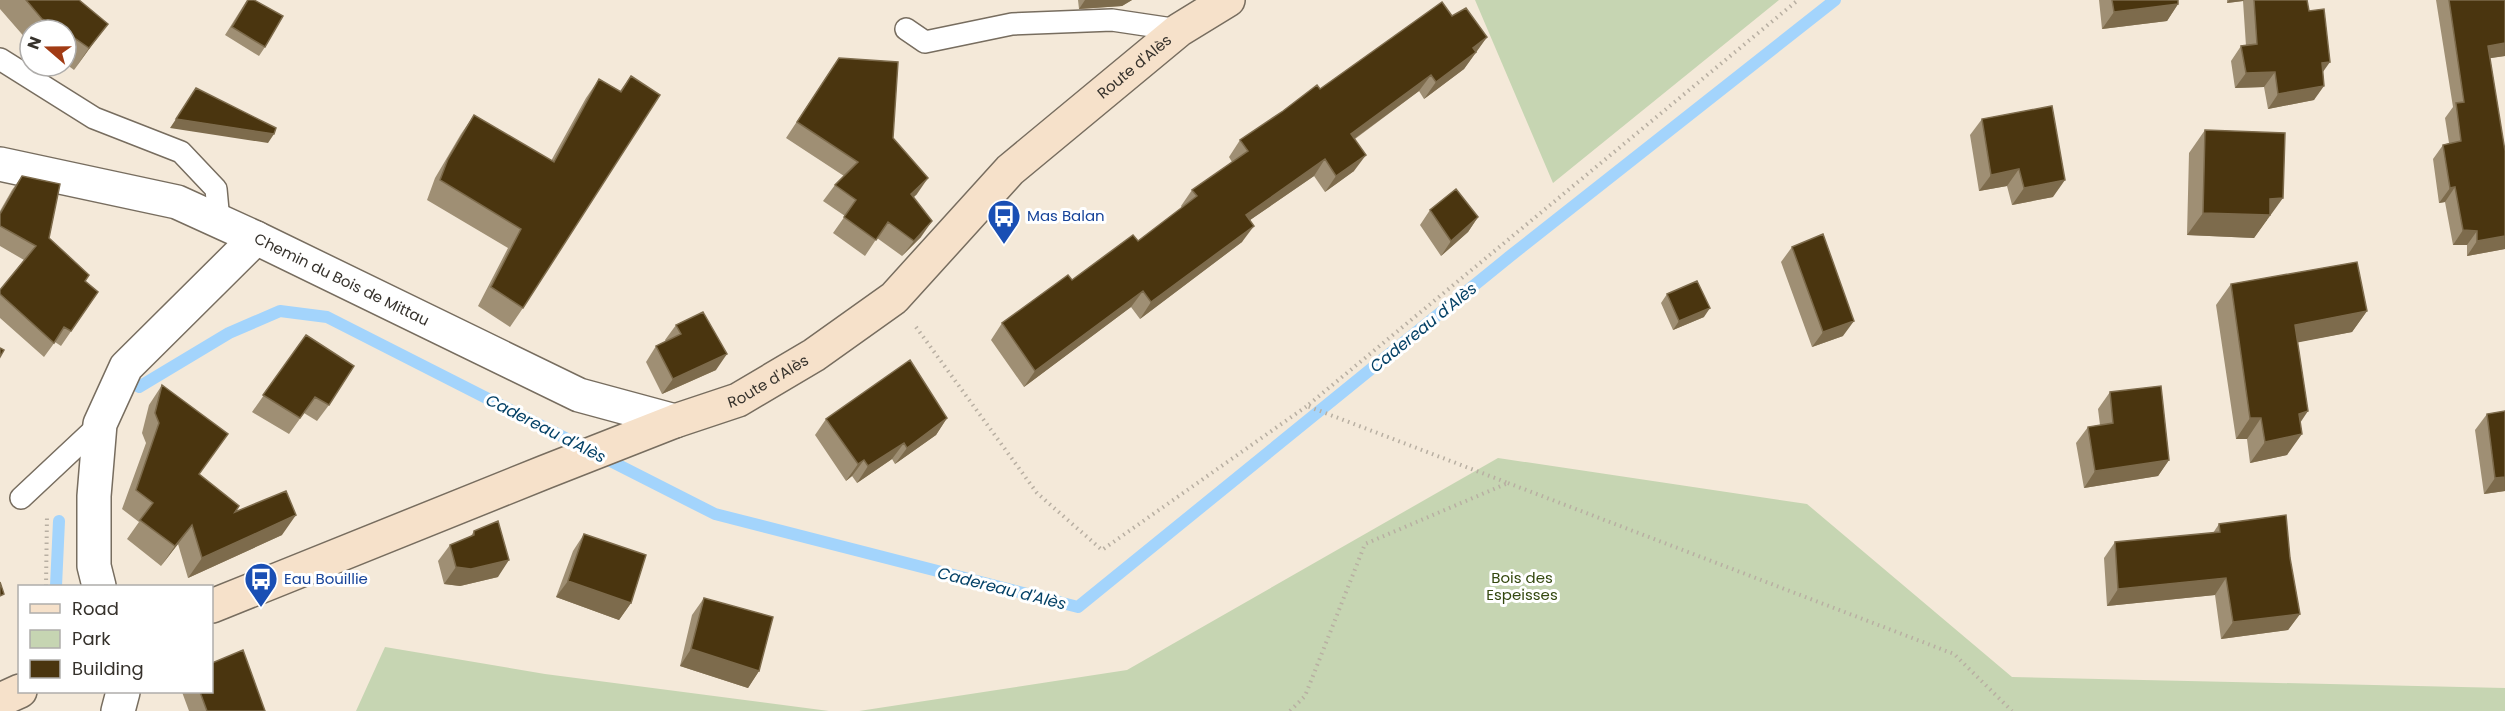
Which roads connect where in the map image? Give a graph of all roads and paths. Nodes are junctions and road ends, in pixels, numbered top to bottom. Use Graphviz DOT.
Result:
graph roads {
  1 [pos="1228,0"];
  2 [pos="1798,0"];
  3 [pos="906,29"];
  4 [pos="1179,30"];
  5 [pos="0,59"];
  6 [pos="0,164"];
  7 [pos="219,221"];
  8 [pos="256,238"];
  9 [pos="894,298"];
  10 [pos="1307,406"];
  11 [pos="675,421"];
  12 [pos="100,424"];
  13 [pos="1508,483"];
  14 [pos="21,498"];
  15 [pos="99,585"];
  16 [pos="213,606"];
  17 [pos="18,692"];
  18 [pos="123,693"];
  19 [pos="0,700"];
  20 [pos="118,711"];
  21 [pos="1290,711"];
  22 [pos="2012,711"];
  1 -- 4 [label="main road, Route d'Alès"];
  2 -- 10 [label="path"];
  3 -- 4 [label="lane"];
  4 -- 9 [label="main road, Route d'Alès"];
  5 -- 7 [label="lane"];
  6 -- 7 [label="street, Chemin du Bois de Mittau"];
  7 -- 8 [label="street, Chemin du Bois de Mittau"];
  8 -- 11 [label="street, Chemin du Bois de Mittau"];
  8 -- 12 [label="street"];
  9 -- 10 [label="path"];
  9 -- 11 [label="main road, Route d'Alès"];
  10 -- 13 [label="path"];
  11 -- 16 [label="main road, Route d'Alès"];
  12 -- 14 [label="lane"];
  12 -- 15 [label="street"];
  13 -- 21 [label="path"];
  13 -- 22 [label="path"];
  17 -- 19 [label="main road"];
  18 -- 20 [label="street"];
}
